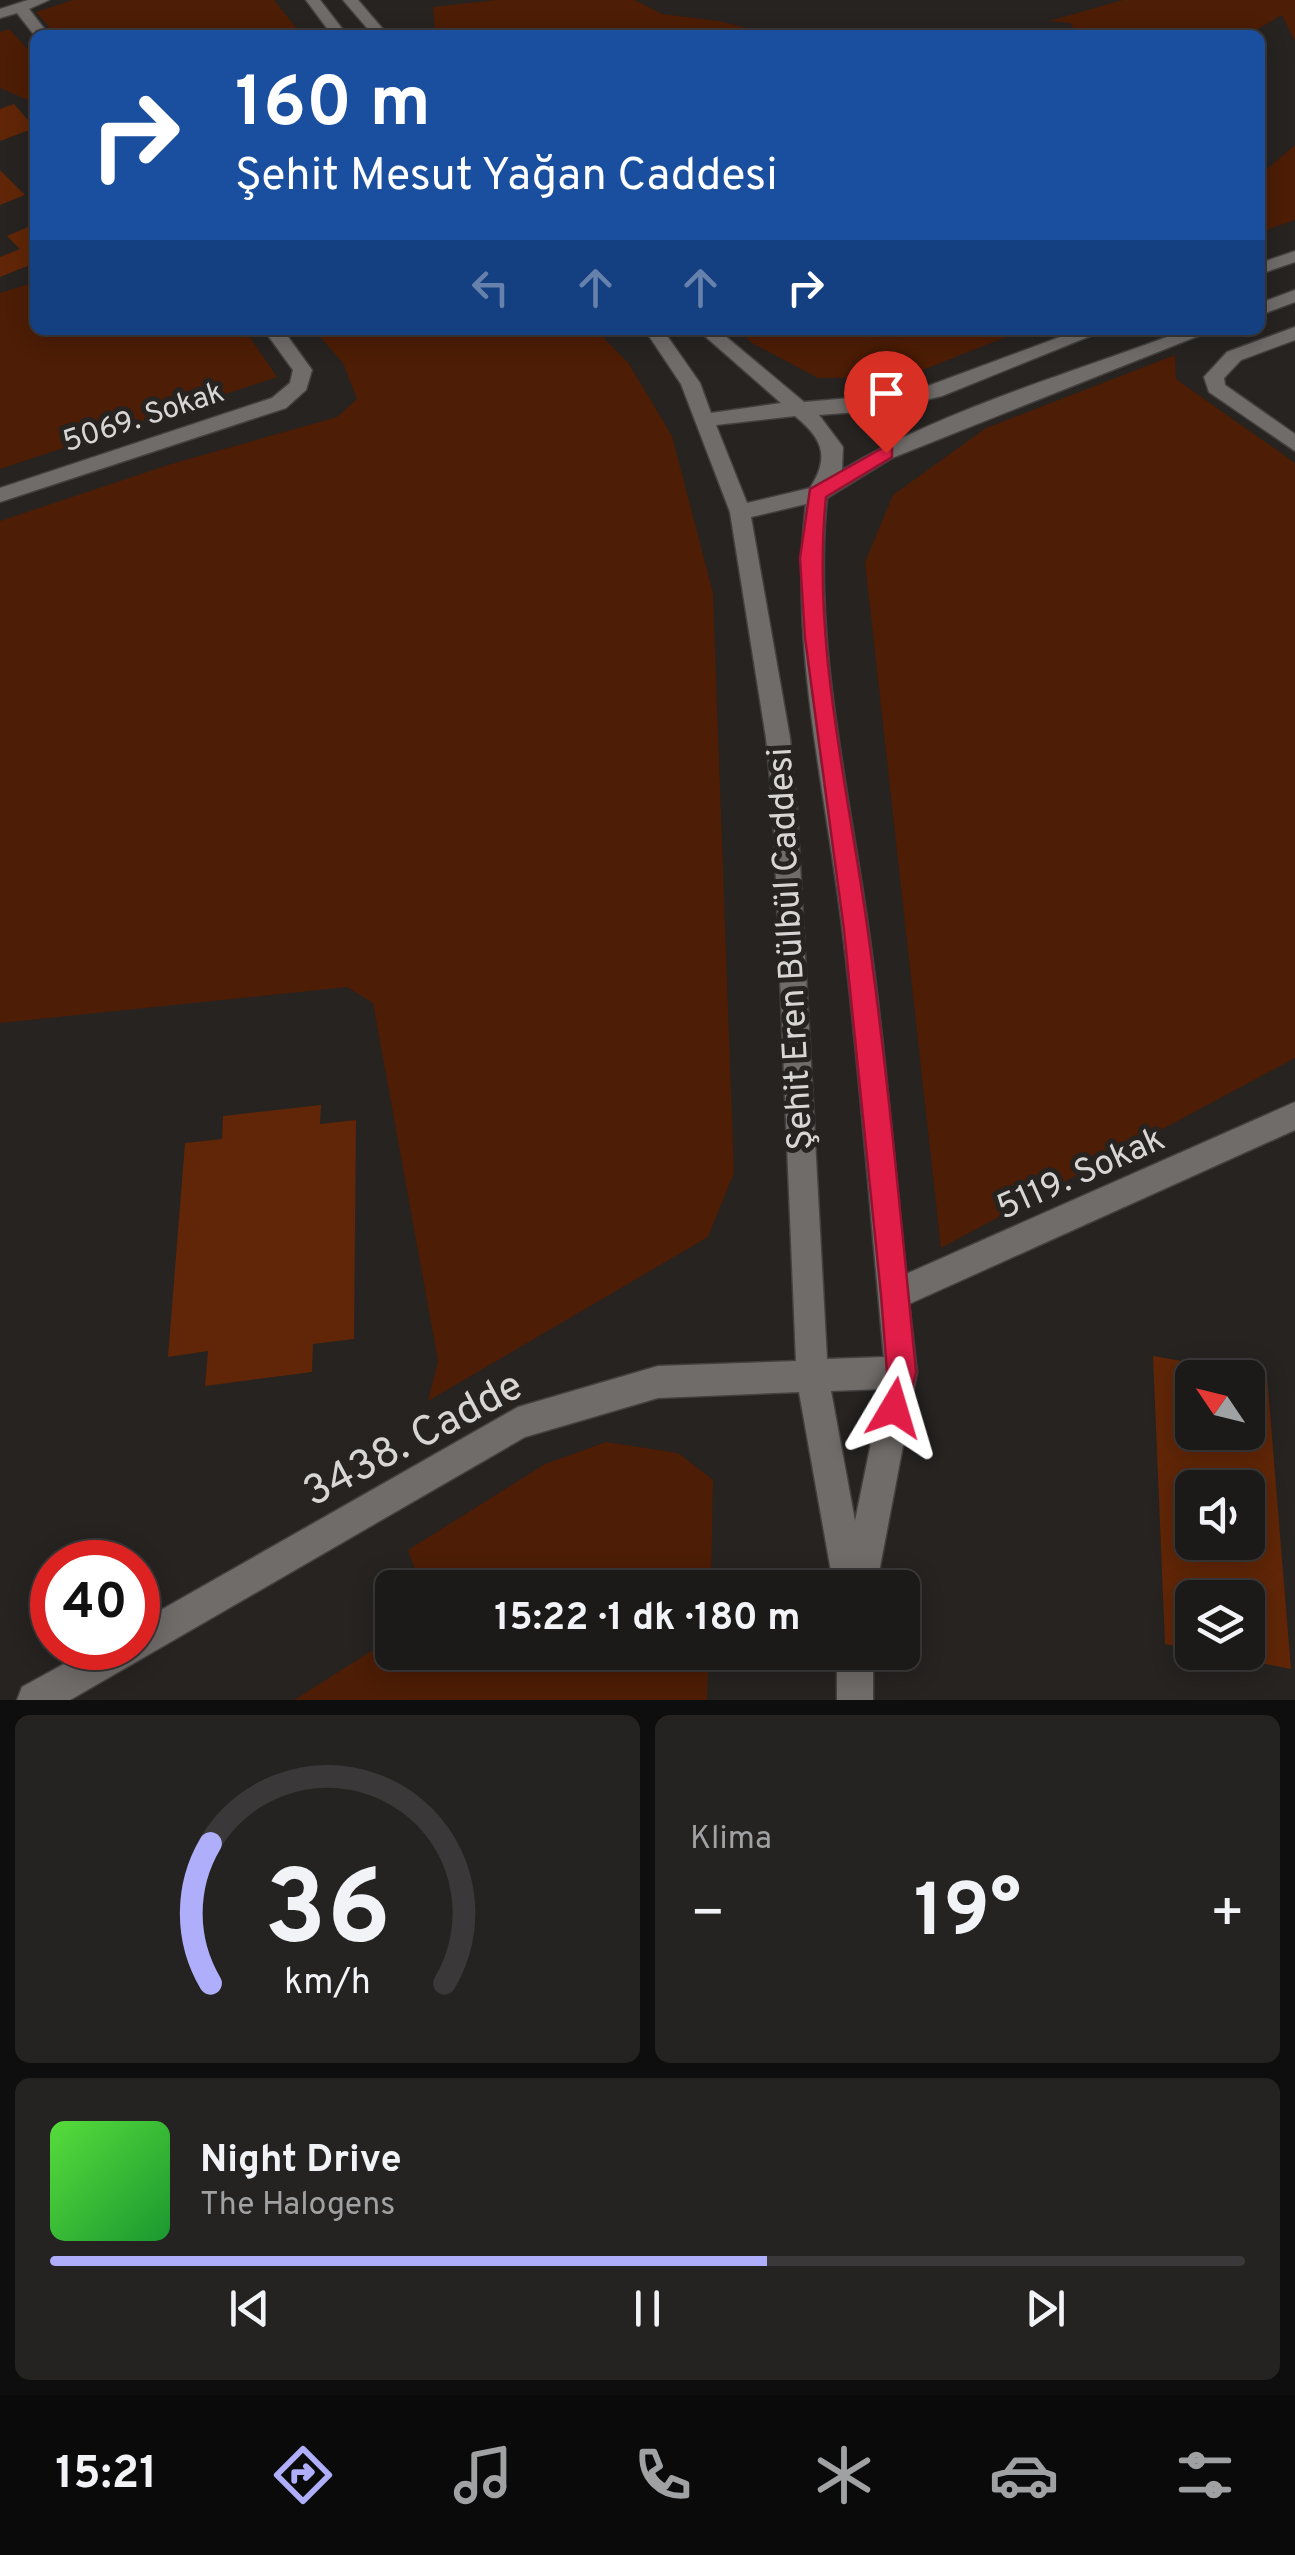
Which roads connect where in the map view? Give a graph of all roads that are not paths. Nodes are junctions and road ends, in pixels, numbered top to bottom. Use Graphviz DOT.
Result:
graph roads {
  1 [pos="42,0"];
  2 [pos="313,0"];
  3 [pos="350,0"];
  4 [pos="20,7"];
  5 [pos="0,14"];
  6 [pos="38,30"];
  7 [pos="336,30"];
  8 [pos="376,30"];
  9 [pos="1295,256"];
  10 [pos="1265,267"];
  11 [pos="1295,296"];
  12 [pos="1265,307"];
  13 [pos="1295,333"];
  14 [pos="277,335"];
  15 [pos="657,335"];
  16 [pos="712,335"];
  17 [pos="1082,335"];
  18 [pos="1191,335"];
  19 [pos="801,408"];
  20 [pos="706,421"];
  21 [pos="1295,444"];
  22 [pos="0,494"];
  23 [pos="817,494"];
  24 [pos="740,512"];
  25 [pos="1295,1116"];
  26 [pos="895,1295"];
  27 [pos="902,1372"];
  28 [pos="812,1376"];
  29 [pos="848,1570"];
  30 [pos="863,1570"];
  31 [pos="160,1629"];
  32 [pos="89,1670"];
  33 [pos="855,1670"];
  34 [pos="35,1700"];
  35 [pos="856,1700"];
  1 -- 4 [label="street"];
  2 -- 7 [label="street"];
  3 -- 8 [label="street"];
  4 -- 5 [label="street"];
  4 -- 6 [label="street"];
  9 -- 10 [label="street"];
  11 -- 12 [label="street"];
  13 -- 21 [label="street"];
  14 -- 22 [label="street, 5069. Sokak"];
  15 -- 20 [label="street, Şehit Eren Bülbül Caddesi"];
  16 -- 19 [label="street, Şehit Eren Bülbül Caddesi"];
  17 -- 19 [label="street"];
  18 -- 23 [label="street"];
  19 -- 20 [label="street"];
  19 -- 23 [label="street, Şehit Eren Bülbül Caddesi"];
  20 -- 24 [label="street, Şehit Eren Bülbül Caddesi"];
  23 -- 24 [label="street"];
  23 -- 26 [label="street, Şehit Eren Bülbül Caddesi"];
  24 -- 28 [label="street, Şehit Eren Bülbül Caddesi"];
  25 -- 26 [label="street, 5119. Sokak"];
  26 -- 27 [label="street, Şehit Eren Bülbül Caddesi"];
  27 -- 28 [label="street, 3438. Cadde"];
  27 -- 30 [label="street, Şehit Eren Bülbül Caddesi"];
  28 -- 29 [label="street, Şehit Eren Bülbül Caddesi"];
  28 -- 31 [label="street, 3438. Cadde"];
  32 -- 34 [label="street"];
  33 -- 35 [label="street"];
}
